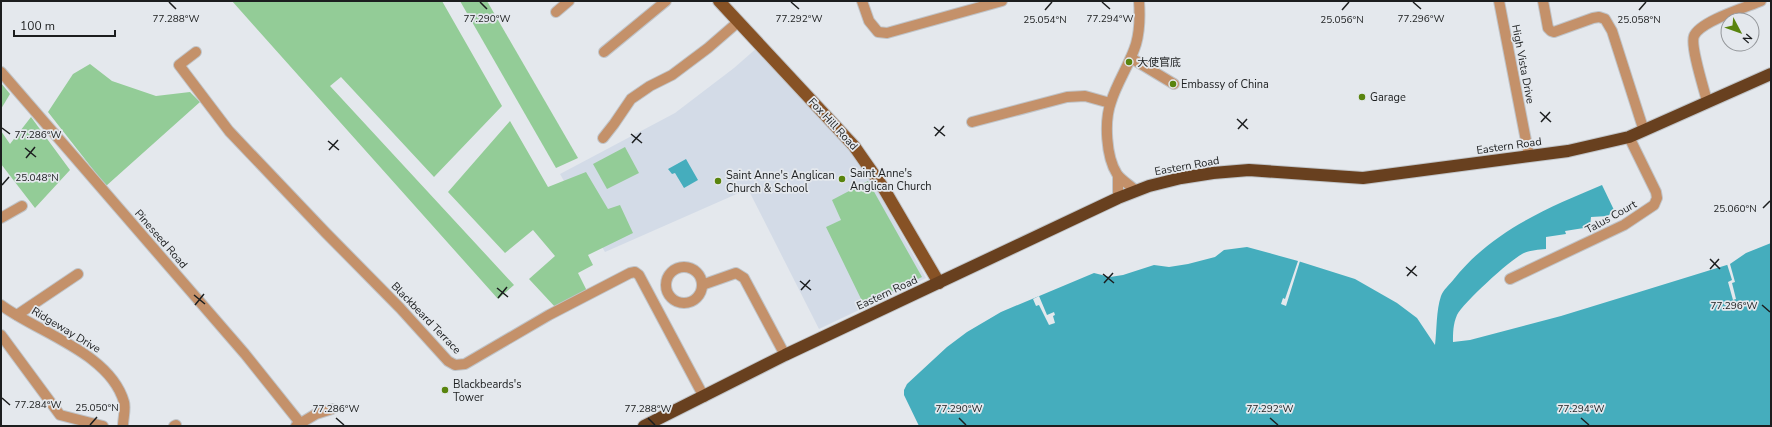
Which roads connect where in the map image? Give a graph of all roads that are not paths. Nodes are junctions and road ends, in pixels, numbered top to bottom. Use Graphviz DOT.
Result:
graph roads {
  1 [pos="569,1"];
  2 [pos="666,1"];
  3 [pos="719,1"];
  4 [pos="862,1"];
  5 [pos="1002,1"];
  6 [pos="1139,1"];
  7 [pos="1499,1"];
  8 [pos="1543,1"];
  9 [pos="1761,1"];
  10 [pos="556,12"];
  11 [pos="738,22"];
  12 [pos="196,52"];
  13 [pos="604,52"];
  14 [pos="1131,58"];
  15 [pos="1,72"];
  16 [pos="1771,74"];
  17 [pos="1174,84"];
  18 [pos="1708,101"];
  19 [pos="1110,103"];
  20 [pos="972,122"];
  21 [pos="1644,131"];
  22 [pos="1629,137"];
  23 [pos="603,138"];
  24 [pos="1529,156"];
  25 [pos="1118,176"];
  26 [pos="1135,190"];
  27 [pos="1118,198"];
  28 [pos="22,206"];
  29 [pos="1,218"];
  30 [pos="78,274"];
  31 [pos="1510,279"];
  32 [pos="938,284"];
  33 [pos="702,285"];
  34 [pos="669,293"];
  35 [pos="653,303"];
  36 [pos="2,306"];
  37 [pos="17,315"];
  38 [pos="1,318"];
  39 [pos="1,335"];
  40 [pos="785,355"];
  41 [pos="704,397"];
  42 [pos="332,409"];
  43 [pos="299,425"];
  44 [pos="103,426"];
  45 [pos="123,426"];
  46 [pos="644,426"];
  1 -- 10 [label="street"];
  2 -- 13 [label="street"];
  3 -- 11 [label="main road, Fox Hill Road"];
  4 -- 5 [label="street"];
  6 -- 14 [label="street"];
  7 -- 24 [label="street, High Vista Drive"];
  8 -- 21 [label="street"];
  9 -- 18 [label="street"];
  11 -- 23 [label="street"];
  11 -- 32 [label="main road, Fox Hill Road"];
  12 -- 35 [label="street, Blackbeard Terrace"];
  14 -- 17 [label="street"];
  14 -- 19 [label="street"];
  15 -- 43 [label="street, Pineseed Road"];
  16 -- 18 [label="highway, Eastern Road"];
  18 -- 21 [label="highway, Eastern Road"];
  19 -- 20 [label="street"];
  19 -- 25 [label="street"];
  21 -- 22 [label="highway, Eastern Road"];
  22 -- 24 [label="highway, Eastern Road"];
  22 -- 31 [label="street, Talus Court"];
  24 -- 26 [label="highway, Eastern Road"];
  25 -- 26 [label="street"];
  25 -- 27 [label="street"];
  26 -- 27 [label="highway, Eastern Road"];
  27 -- 32 [label="highway, Eastern Road"];
  28 -- 29 [label="street"];
  30 -- 37 [label="street"];
  32 -- 40 [label="highway, Eastern Road"];
  33 -- 34 [label="street"];
  33 -- 34 [label="street"];
  33 -- 40 [label="street"];
  34 -- 35 [label="street"];
  35 -- 41 [label="street, Blackbeard Terrace"];
  36 -- 37 [label="street, Ridgeway Drive"];
  36 -- 38 [label="street"];
  37 -- 45 [label="street, Ridgeway Drive"];
  39 -- 44 [label="street"];
  40 -- 41 [label="highway, Eastern Road"];
  41 -- 46 [label="highway, Eastern Road"];
  42 -- 43 [label="street, Pineseed Road"];
}
